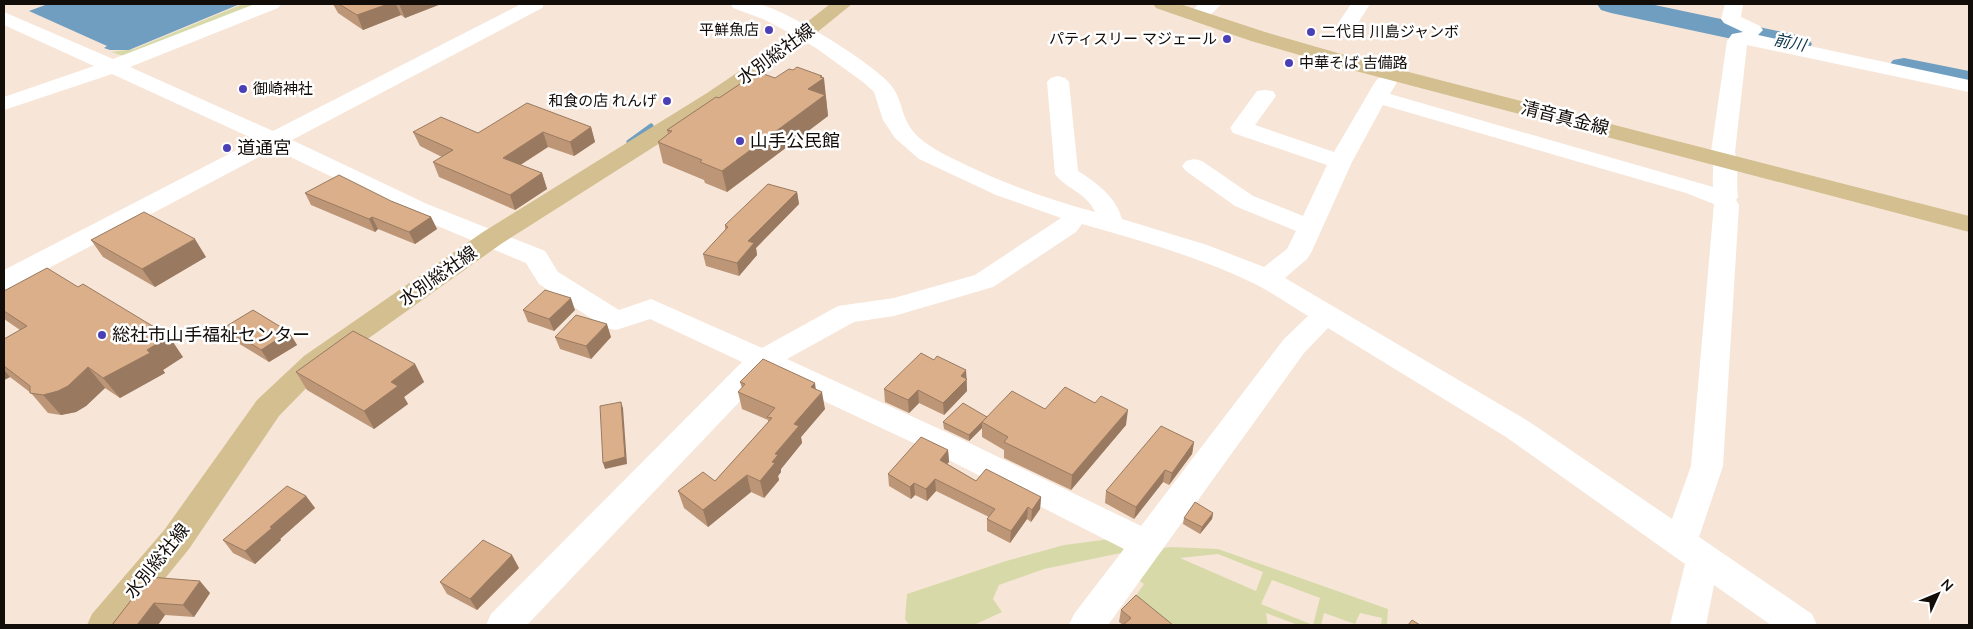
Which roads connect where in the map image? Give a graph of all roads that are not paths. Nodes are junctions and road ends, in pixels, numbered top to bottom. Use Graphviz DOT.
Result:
graph roads {
  1 [pos="271,4"];
  2 [pos="534,4"];
  3 [pos="740,4"];
  4 [pos="842,4"];
  5 [pos="1163,4"];
  6 [pos="1360,4"];
  7 [pos="1734,4"];
  8 [pos="1203,10"];
  9 [pos="4,18"];
  10 [pos="1349,22"];
  11 [pos="1753,30"];
  12 [pos="806,32"];
  13 [pos="111,67"];
  14 [pos="1390,74"];
  15 [pos="1058,82"];
  16 [pos="1969,86"];
  17 [pos="1265,96"];
  18 [pos="1378,97"];
  19 [pos="4,104"];
  20 [pos="274,141"];
  21 [pos="1724,158"];
  22 [pos="1340,162"];
  23 [pos="1194,166"];
  24 [pos="1723,199"];
  25 [pos="1077,215"];
  26 [pos="1110,223"];
  27 [pos="1969,224"];
  28 [pos="1311,228"];
  29 [pos="492,238"];
  30 [pos="1267,279"];
  31 [pos="4,281"];
  32 [pos="1326,314"];
  33 [pos="762,360"];
  34 [pos="1146,544"];
  35 [pos="1692,551"];
  36 [pos="105,625"];
  37 [pos="504,625"];
  38 [pos="1087,625"];
  39 [pos="1688,625"];
  40 [pos="1799,625"];
  1 -- 13 [label="street"];
  2 -- 20 [label="street"];
  3 -- 12 [label="street"];
  4 -- 12 [label="main road, 水別総社線"];
  5 -- 8 [label="main road, 清音真金線"];
  6 -- 10 [label="street"];
  7 -- 11 [label="street"];
  8 -- 14 [label="main road, 清音真金線"];
  9 -- 13 [label="street"];
  12 -- 25 [label="street"];
  12 -- 29 [label="main road, 水別総社線"];
  13 -- 19 [label="street"];
  13 -- 20 [label="street"];
  14 -- 18 [label="street"];
  14 -- 21 [label="main road, 清音真金線"];
  15 -- 26 [label="street"];
  16 -- 21 [label="street"];
  17 -- 22 [label="street"];
  18 -- 22 [label="street"];
  18 -- 24 [label="street"];
  20 -- 29 [label="street"];
  20 -- 31 [label="street"];
  21 -- 24 [label="street"];
  21 -- 27 [label="main road, 清音真金線"];
  22 -- 28 [label="street"];
  23 -- 28 [label="street"];
  24 -- 35 [label="street"];
  25 -- 26 [label="street"];
  25 -- 33 [label="street"];
  26 -- 30 [label="street"];
  28 -- 30 [label="street"];
  29 -- 33 [label="street"];
  29 -- 36 [label="main road, 水別総社線"];
  30 -- 32 [label="street"];
  32 -- 34 [label="street"];
  32 -- 35 [label="street"];
  33 -- 34 [label="street"];
  33 -- 37 [label="street"];
  34 -- 38 [label="street"];
  35 -- 39 [label="street"];
  35 -- 40 [label="street"];
}
